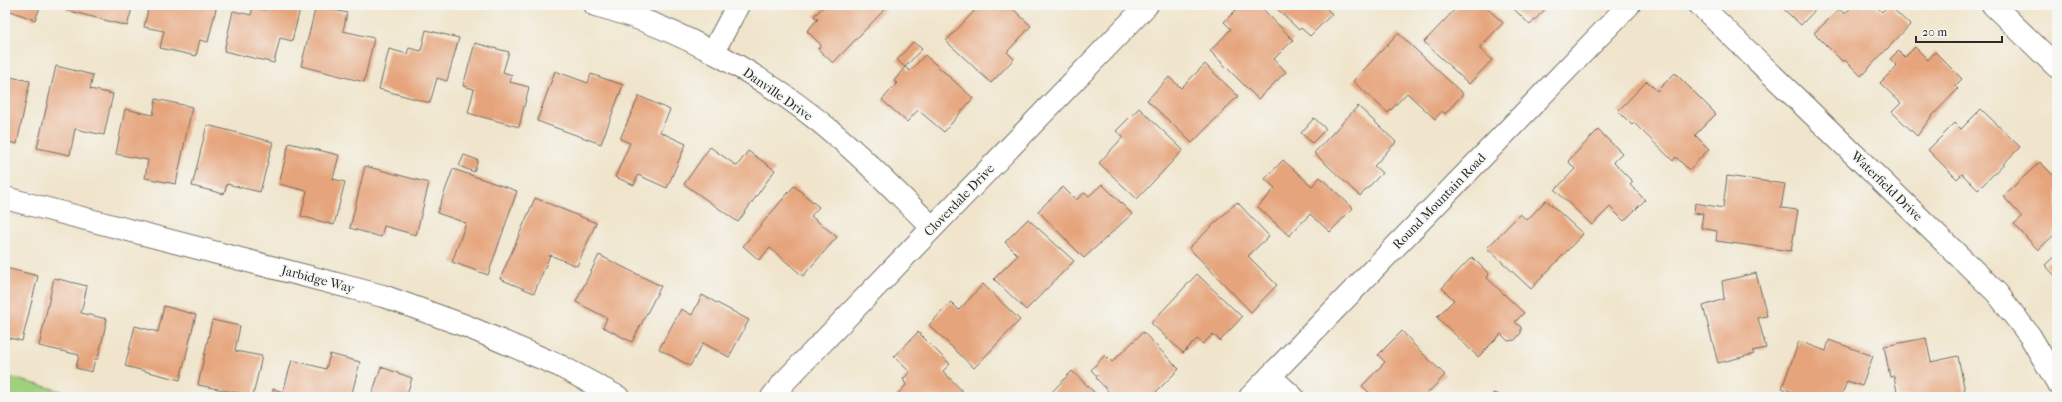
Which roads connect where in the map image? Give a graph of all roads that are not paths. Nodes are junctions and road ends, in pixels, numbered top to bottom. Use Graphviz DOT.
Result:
graph roads {
  1 [pos="595,5"];
  2 [pos="738,5"];
  3 [pos="1147,5"];
  4 [pos="1628,5"];
  5 [pos="1700,5"];
  6 [pos="1993,5"];
  7 [pos="713,52"];
  8 [pos="2057,67"];
  9 [pos="5,198"];
  10 [pos="932,227"];
  11 [pos="1270,376"];
  12 [pos="2057,382"];
  13 [pos="618,397"];
  14 [pos="772,397"];
  15 [pos="1250,397"];
  16 [pos="1293,397"];
  1 -- 7 [label="street, Danville Drive"];
  2 -- 7 [label="street"];
  3 -- 10 [label="street, Cloverdale Drive"];
  4 -- 11 [label="street, Round Mountain Road"];
  5 -- 12 [label="street, Waterfield Drive"];
  6 -- 8 [label="street"];
  7 -- 10 [label="street, Danville Drive"];
  9 -- 13 [label="street, Jarbidge Way"];
  10 -- 14 [label="street, Cloverdale Drive"];
  11 -- 15 [label="street, Round Mountain Road"];
  11 -- 16 [label="street"];
}
